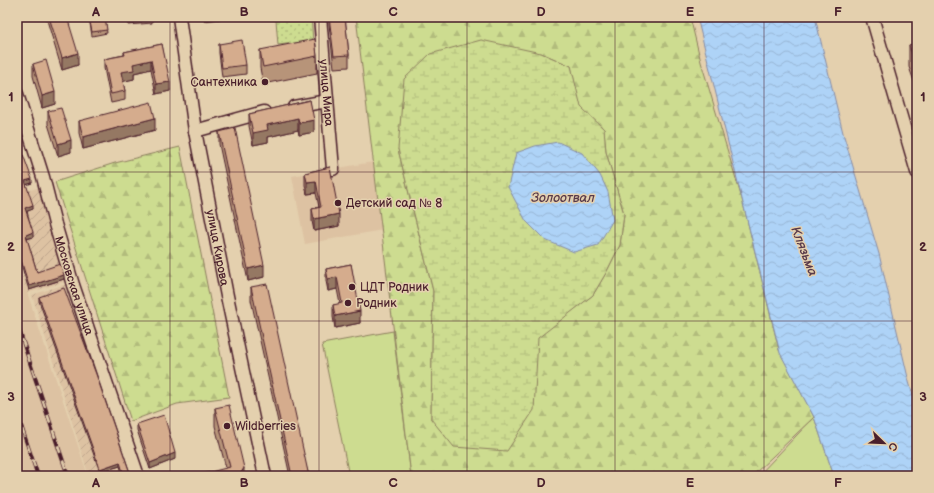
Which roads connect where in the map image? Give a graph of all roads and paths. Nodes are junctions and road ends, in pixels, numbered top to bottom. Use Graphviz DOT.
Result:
graph roads {
  1 [pos="179,17"];
  2 [pos="320,17"];
  3 [pos="872,17"];
  4 [pos="17,94"];
  5 [pos="326,101"];
  6 [pos="195,131"];
  7 [pos="333,169"];
  8 [pos="917,172"];
  9 [pos="138,476"];
  10 [pos="265,476"];
  1 -- 6 [label="street, улица Кирова"];
  2 -- 5 [label="street, улица Мира"];
  3 -- 8 [label="street"];
  4 -- 9 [label="street, Московская улица"];
  5 -- 6 [label="street"];
  5 -- 7 [label="street, улица Мира"];
  6 -- 10 [label="street, улица Кирова"];
}
